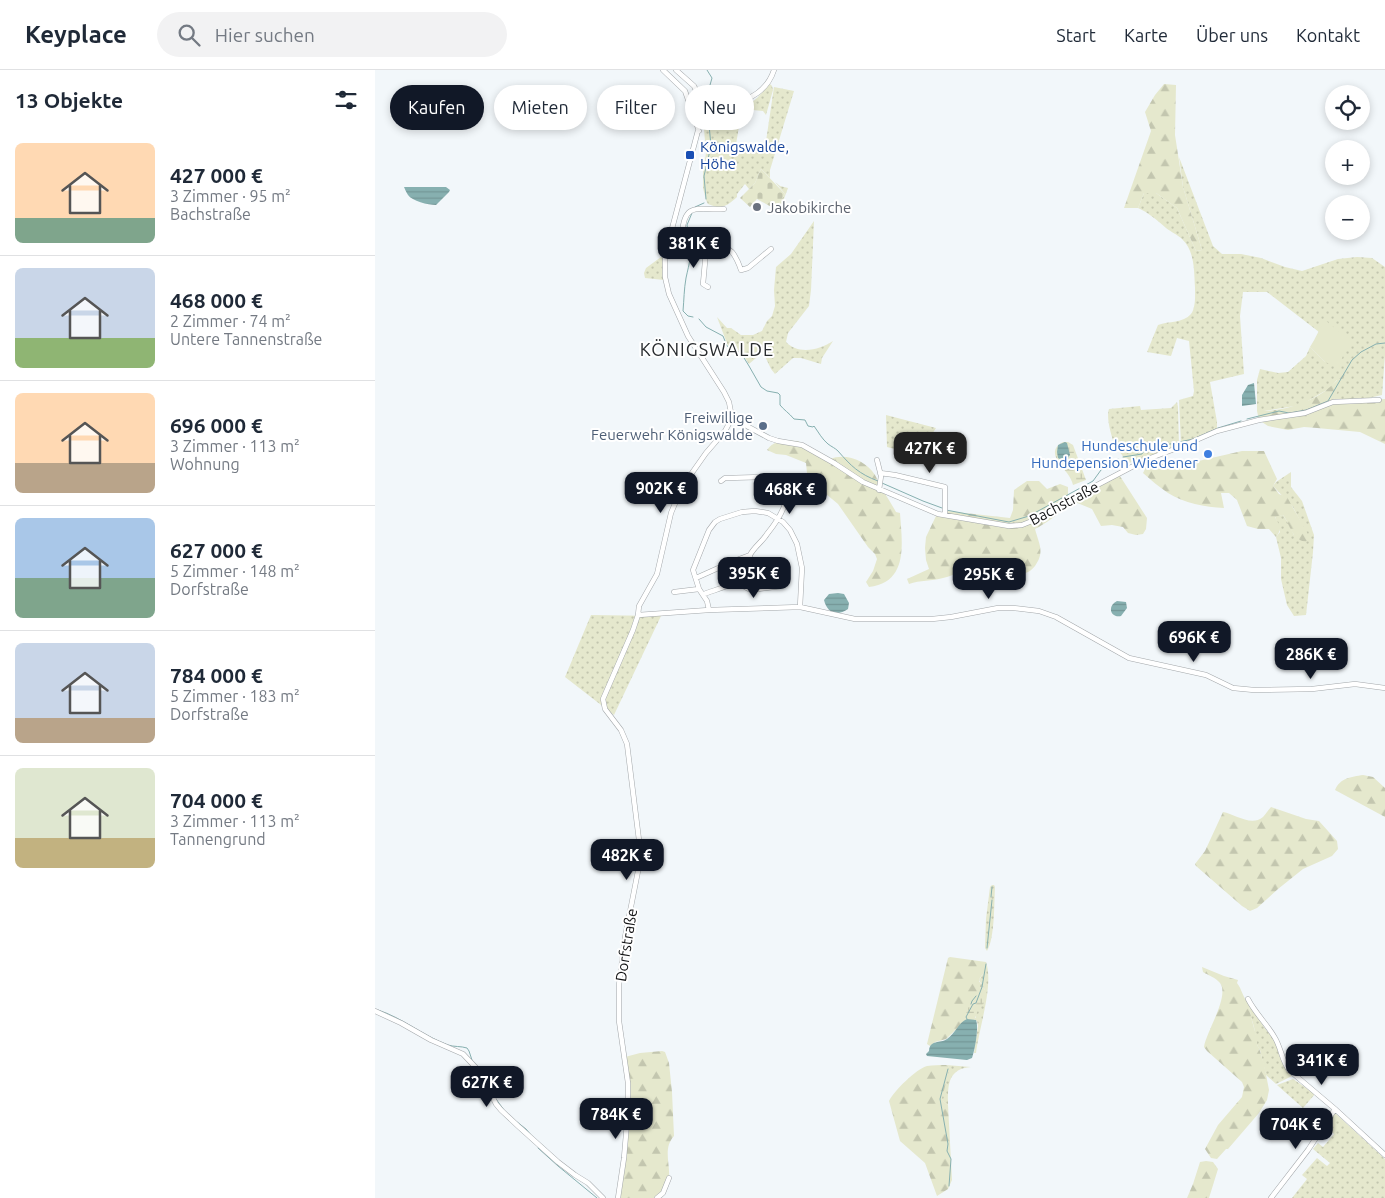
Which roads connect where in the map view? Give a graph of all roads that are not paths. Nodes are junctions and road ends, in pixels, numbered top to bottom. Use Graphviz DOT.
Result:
graph roads {
  1 [pos="663,70"];
  2 [pos="676,70"];
  3 [pos="774,70"];
  4 [pos="693,85"];
  5 [pos="754,95"];
  6 [pos="699,132"];
  7 [pos="724,209"];
  8 [pos="672,231"];
  9 [pos="682,233"];
  10 [pos="707,240"];
  11 [pos="771,249"];
  12 [pos="708,287"];
  13 [pos="1379,400"];
  14 [pos="732,418"];
  15 [pos="877,460"];
  16 [pos="880,473"];
  17 [pos="721,481"];
  18 [pos="879,490"];
  19 [pos="945,512"];
  20 [pos="778,519"];
  21 [pos="750,555"];
  22 [pos="780,562"];
  23 [pos="748,569"];
  24 [pos="696,578"];
  25 [pos="740,580"];
  26 [pos="782,586"];
  27 [pos="699,589"];
  28 [pos="674,592"];
  29 [pos="704,594"];
  30 [pos="800,607"];
  31 [pos="709,610"];
  32 [pos="639,615"];
  33 [pos="1385,688"];
  34 [pos="1248,999"];
  35 [pos="375,1011"];
  36 [pos="1335,1109"];
  37 [pos="1385,1155"];
  38 [pos="669,1178"];
  39 [pos="603,1198"];
  40 [pos="618,1198"];
  41 [pos="657,1198"];
  42 [pos="1271,1198"];
  1 -- 6 [label="street"];
  2 -- 4 [label="street"];
  3 -- 5 [label="street"];
  6 -- 8 [label="street"];
  7 -- 9 [label="street"];
  8 -- 9 [label="street"];
  8 -- 14 [label="street"];
  9 -- 10 [label="street"];
  10 -- 11 [label="street"];
  10 -- 12 [label="street"];
  13 -- 19 [label="street, Bachstraße"];
  14 -- 18 [label="street, Bachstraße"];
  14 -- 32 [label="street"];
  15 -- 16 [label="street"];
  16 -- 18 [label="street"];
  16 -- 19 [label="street"];
  17 -- 20 [label="street"];
  18 -- 19 [label="street, Bachstraße"];
  20 -- 21 [label="street"];
  20 -- 24 [label="street"];
  20 -- 30 [label="street"];
  21 -- 23 [label="street"];
  21 -- 24 [label="street"];
  22 -- 23 [label="street"];
  23 -- 25 [label="street"];
  24 -- 27 [label="street"];
  25 -- 26 [label="street"];
  25 -- 29 [label="street"];
  27 -- 28 [label="street"];
  27 -- 29 [label="street"];
  29 -- 31 [label="street"];
  30 -- 31 [label="street"];
  30 -- 33 [label="street"];
  31 -- 32 [label="street"];
  32 -- 40 [label="street, Dorfstraße"];
  34 -- 36 [label="street"];
  35 -- 39 [label="street"];
  36 -- 37 [label="street"];
  36 -- 42 [label="street"];
  38 -- 41 [label="street"];
}
